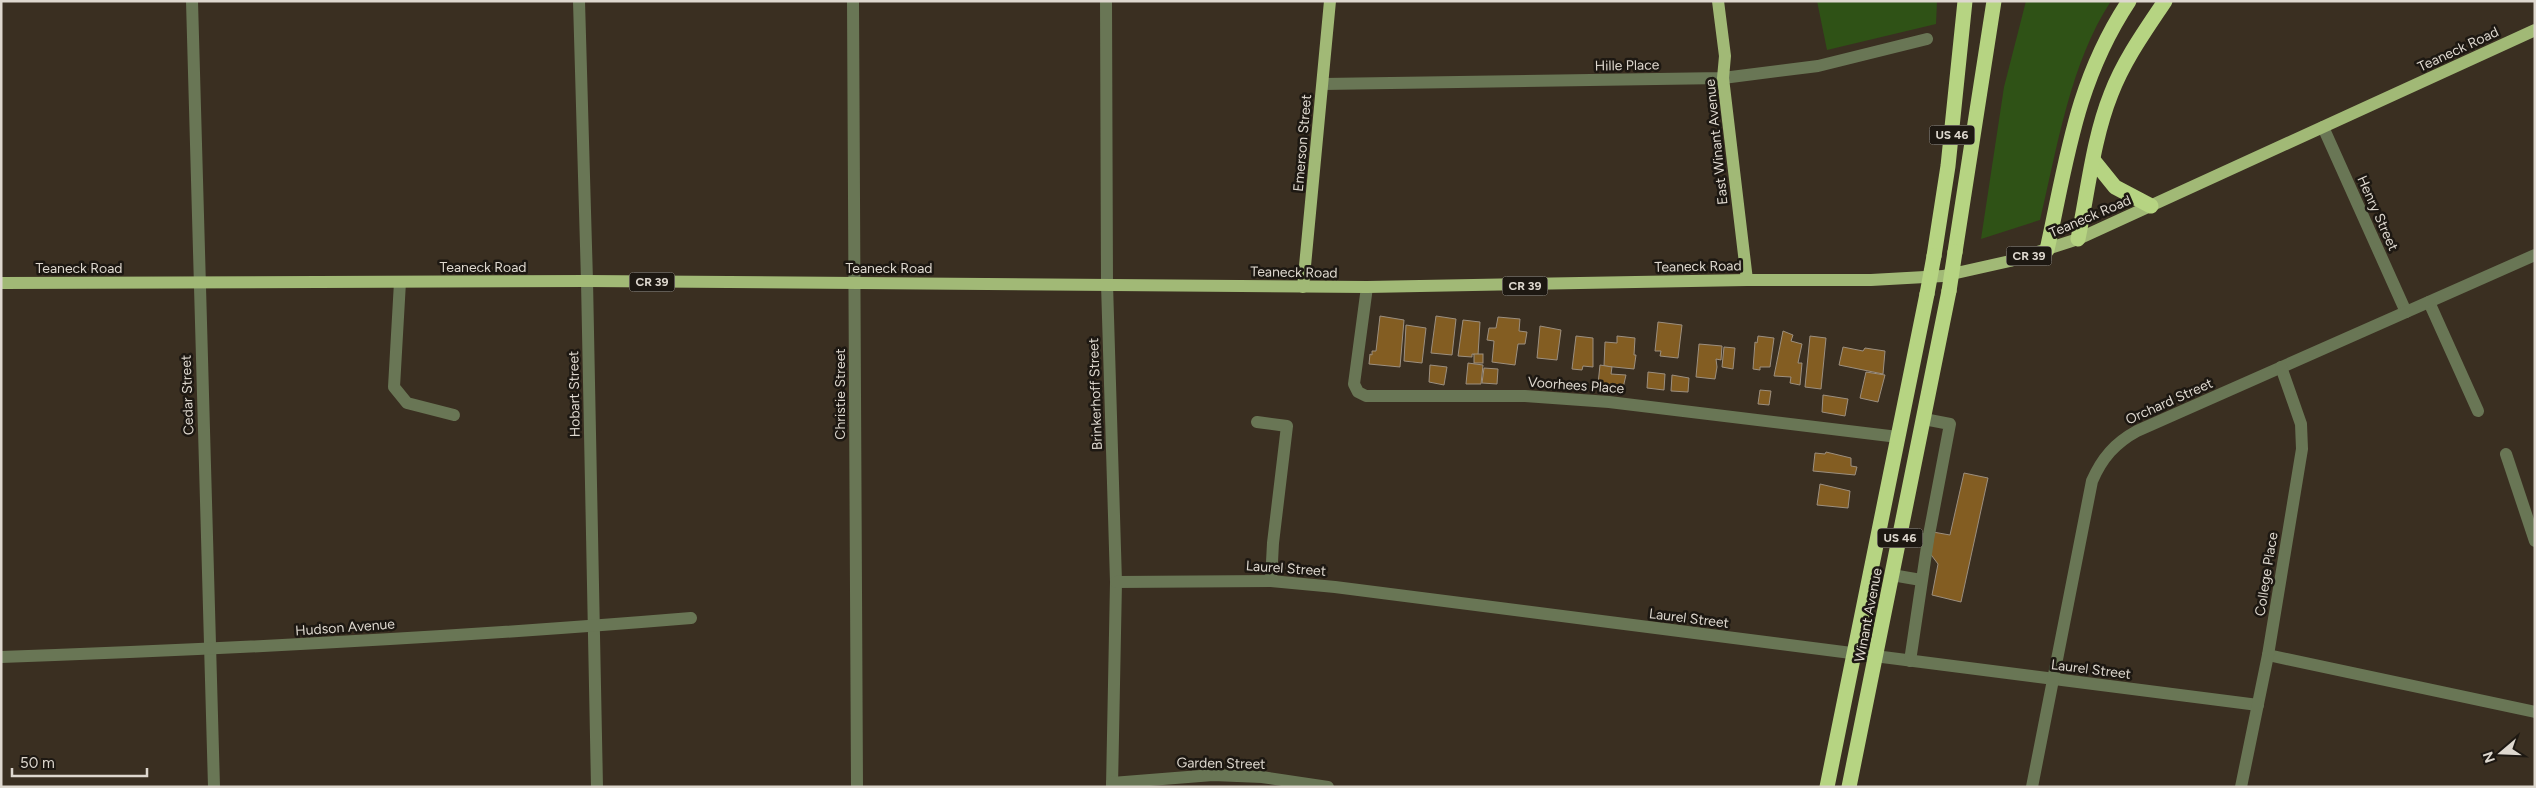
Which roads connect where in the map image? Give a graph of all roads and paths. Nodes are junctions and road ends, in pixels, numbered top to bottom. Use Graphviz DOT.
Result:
graph roads {
  1 [pos="192,1"];
  2 [pos="579,1"];
  3 [pos="853,1"];
  4 [pos="1106,1"];
  5 [pos="1330,1"];
  6 [pos="1718,1"];
  7 [pos="1994,1"];
  8 [pos="2002,1"];
  9 [pos="2129,1"];
  10 [pos="2165,1"];
  11 [pos="1964,5"];
  12 [pos="2535,30"];
  13 [pos="1927,39"];
  14 [pos="1989,41"];
  15 [pos="1723,78"];
  16 [pos="1323,84"];
  17 [pos="2323,127"];
  18 [pos="2094,161"];
  19 [pos="2151,206"];
  20 [pos="2078,239"];
  21 [pos="2047,250"];
  22 [pos="2535,255"];
  23 [pos="1746,280"];
  24 [pos="587,281"];
  25 [pos="400,282"];
  26 [pos="854,282"];
  27 [pos="1,283"];
  28 [pos="199,284"];
  29 [pos="1107,284"];
  30 [pos="1303,287"];
  31 [pos="1367,287"];
  32 [pos="2429,302"];
  33 [pos="2406,312"];
  34 [pos="2281,367"];
  35 [pos="2478,412"];
  36 [pos="454,415"];
  37 [pos="1924,419"];
  38 [pos="1257,422"];
  39 [pos="1898,437"];
  40 [pos="2506,454"];
  41 [pos="1900,535"];
  42 [pos="1928,540"];
  43 [pos="2535,541"];
  44 [pos="1892,575"];
  45 [pos="1921,580"];
  46 [pos="1271,581"];
  47 [pos="1116,582"];
  48 [pos="691,618"];
  49 [pos="593,626"];
  50 [pos="211,650"];
  51 [pos="1854,654"];
  52 [pos="2268,655"];
  53 [pos="1876,656"];
  54 [pos="1,657"];
  55 [pos="1910,661"];
  56 [pos="2053,680"];
  57 [pos="2258,705"];
  58 [pos="2535,712"];
  59 [pos="1112,785"];
  60 [pos="214,787"];
  61 [pos="597,787"];
  62 [pos="857,787"];
  63 [pos="1328,787"];
  64 [pos="1827,787"];
  65 [pos="1849,787"];
  66 [pos="2032,787"];
  67 [pos="2241,787"];
  1 -- 28 [label="street, Cedar Street"];
  2 -- 24 [label="street, Hobart Street"];
  3 -- 26 [label="street, Christie Street"];
  4 -- 29 [label="street, Brinkerhoff Street"];
  5 -- 16 [label="main road, Emerson Street"];
  6 -- 15 [label="main road, East Winant Avenue"];
  7 -- 14 [label="highway, US 46"];
  8 -- 14 [label="highway"];
  9 -- 21 [label="highway"];
  10 -- 18 [label="highway"];
  11 -- 39 [label="highway, US 46, bridge"];
  12 -- 17 [label="main road, Teaneck Road / CR 39"];
  13 -- 15 [label="street, Hille Place"];
  14 -- 37 [label="highway, US 46, bridge"];
  15 -- 16 [label="street, Hille Place"];
  15 -- 23 [label="main road, East Winant Avenue"];
  16 -- 30 [label="main road, Emerson Street"];
  17 -- 19 [label="main road, Teaneck Road / CR 39"];
  17 -- 33 [label="street, Henry Street"];
  18 -- 19 [label="highway"];
  18 -- 20 [label="highway"];
  19 -- 20 [label="main road, Teaneck Road / CR 39"];
  20 -- 21 [label="main road, Teaneck Road / CR 39"];
  21 -- 23 [label="main road, Teaneck Road / CR 39"];
  22 -- 32 [label="street, Orchard Street"];
  23 -- 31 [label="main road, Teaneck Road / CR 39"];
  24 -- 25 [label="main road, Teaneck Road / CR 39"];
  24 -- 26 [label="main road, Teaneck Road / CR 39"];
  24 -- 49 [label="street, Hobart Street"];
  25 -- 28 [label="main road, Teaneck Road / CR 39"];
  25 -- 36 [label="street"];
  26 -- 29 [label="main road, Teaneck Road / CR 39"];
  26 -- 62 [label="street, Christie Street"];
  27 -- 28 [label="main road, Teaneck Road / CR 39"];
  28 -- 50 [label="street, Cedar Street"];
  29 -- 30 [label="main road, Teaneck Road / CR 39"];
  29 -- 47 [label="street, Brinkerhoff Street"];
  30 -- 31 [label="main road, Teaneck Road / CR 39"];
  31 -- 39 [label="street, Voorhees Place"];
  32 -- 33 [label="street, Orchard Street"];
  32 -- 35 [label="street"];
  33 -- 34 [label="street, Orchard Street"];
  34 -- 52 [label="street, College Place"];
  34 -- 56 [label="street, Orchard Street"];
  37 -- 41 [label="highway, Winant Avenue / US 46"];
  37 -- 42 [label="street"];
  38 -- 46 [label="street"];
  39 -- 51 [label="highway, Winant Avenue / US 46"];
  40 -- 43 [label="street"];
  41 -- 42 [label="street"];
  41 -- 44 [label="highway, Winant Avenue / US 46"];
  42 -- 45 [label="street"];
  44 -- 45 [label="street"];
  44 -- 53 [label="highway, Winant Avenue / US 46"];
  45 -- 55 [label="street"];
  46 -- 47 [label="street, Laurel Street"];
  46 -- 51 [label="street, Laurel Street"];
  47 -- 59 [label="street, Brinkerhoff Street"];
  48 -- 49 [label="street, Hudson Avenue"];
  49 -- 50 [label="street, Hudson Avenue"];
  49 -- 61 [label="street, Hobart Street"];
  50 -- 54 [label="street, Hudson Avenue"];
  50 -- 60 [label="street, Cedar Street"];
  51 -- 53 [label="street, Laurel Street"];
  51 -- 64 [label="highway, Winant Avenue / US 46"];
  52 -- 57 [label="street, College Place"];
  52 -- 58 [label="street"];
  53 -- 55 [label="street, Laurel Street"];
  53 -- 65 [label="highway, Winant Avenue / US 46"];
  55 -- 56 [label="street, Laurel Street"];
  56 -- 57 [label="street, Laurel Street"];
  56 -- 66 [label="street, Orchard Street"];
  57 -- 67 [label="street, College Place"];
  59 -- 63 [label="street, Garden Street"];
}
